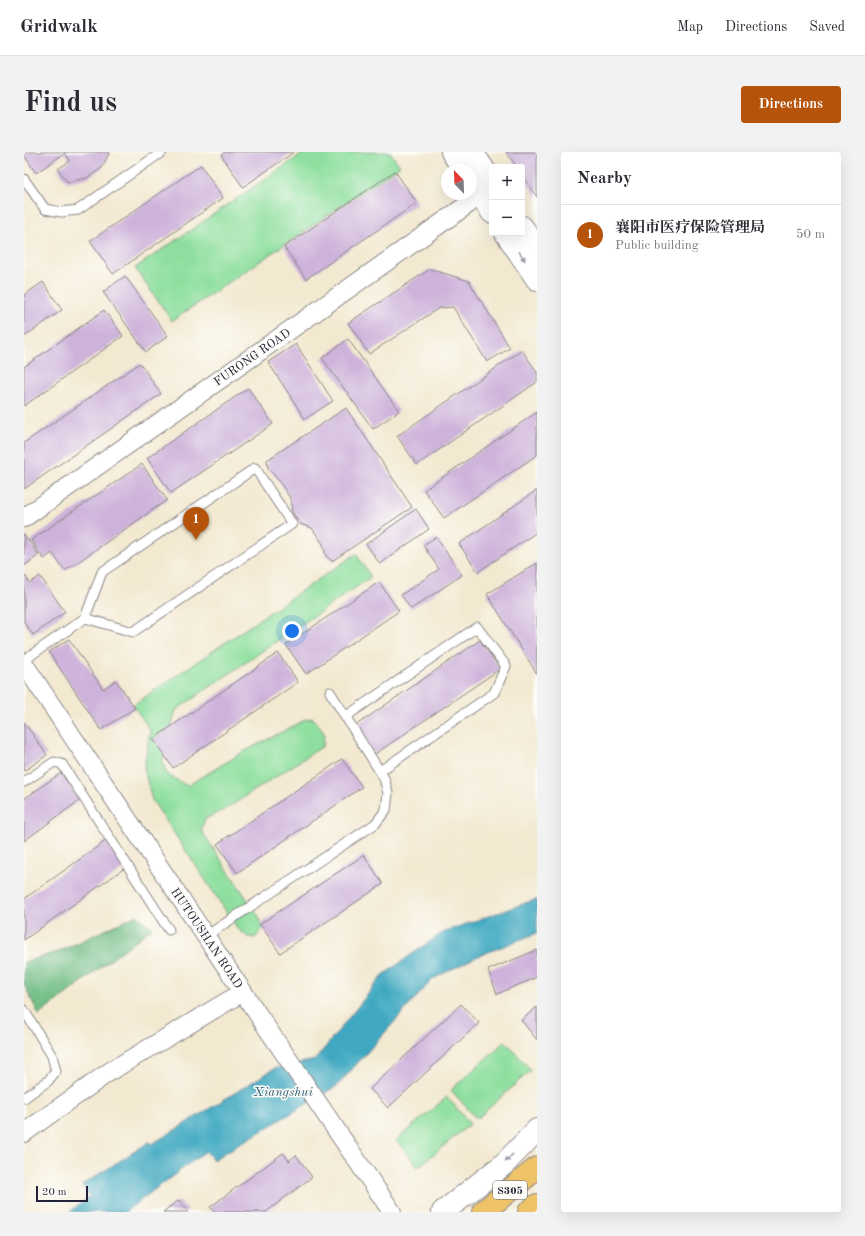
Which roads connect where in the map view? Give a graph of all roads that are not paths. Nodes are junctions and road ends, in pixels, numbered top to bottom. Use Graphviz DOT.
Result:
graph roads {
  1 [pos="162,152"];
  2 [pos="452,152"];
  3 [pos="472,152"];
  4 [pos="460,164"];
  5 [pos="24,179"];
  6 [pos="484,192"];
  7 [pos="525,231"];
  8 [pos="508,236"];
  9 [pos="537,249"];
  10 [pos="537,279"];
  11 [pos="24,518"];
  12 [pos="85,618"];
  13 [pos="24,660"];
  14 [pos="24,664"];
  15 [pos="330,692"];
  16 [pos="345,717"];
  17 [pos="380,771"];
  18 [pos="24,782"];
  19 [pos="169,930"];
  20 [pos="206,936"];
  21 [pos="243,992"];
  22 [pos="24,1010"];
  23 [pos="24,1098"];
  24 [pos="537,1130"];
  25 [pos="24,1133"];
  26 [pos="537,1168"];
  27 [pos="537,1205"];
  28 [pos="392,1212"];
  29 [pos="442,1212"];
  30 [pos="483,1212"];
  31 [pos="529,1212"];
  1 -- 5 [label="lane"];
  2 -- 4 [label="street"];
  3 -- 6 [label="street"];
  6 -- 11 [label="street, FURONG ROAD"];
  7 -- 9 [label="street"];
  8 -- 10 [label="street, one-way"];
  12 -- 12 [label="lane"];
  12 -- 13 [label="lane"];
  14 -- 20 [label="street, HUTOUSHAN ROAD"];
  15 -- 16 [label="lane"];
  16 -- 17 [label="lane"];
  16 -- 17 [label="lane"];
  17 -- 20 [label="lane"];
  18 -- 19 [label="lane"];
  20 -- 21 [label="street, HUTOUSHAN ROAD"];
  21 -- 25 [label="street"];
  21 -- 28 [label="street, HUTOUSHAN ROAD"];
  22 -- 23 [label="lane"];
  24 -- 29 [label="street, one-way"];
  26 -- 30 [label="highway, S305"];
  27 -- 31 [label="highway, S305"];
}
